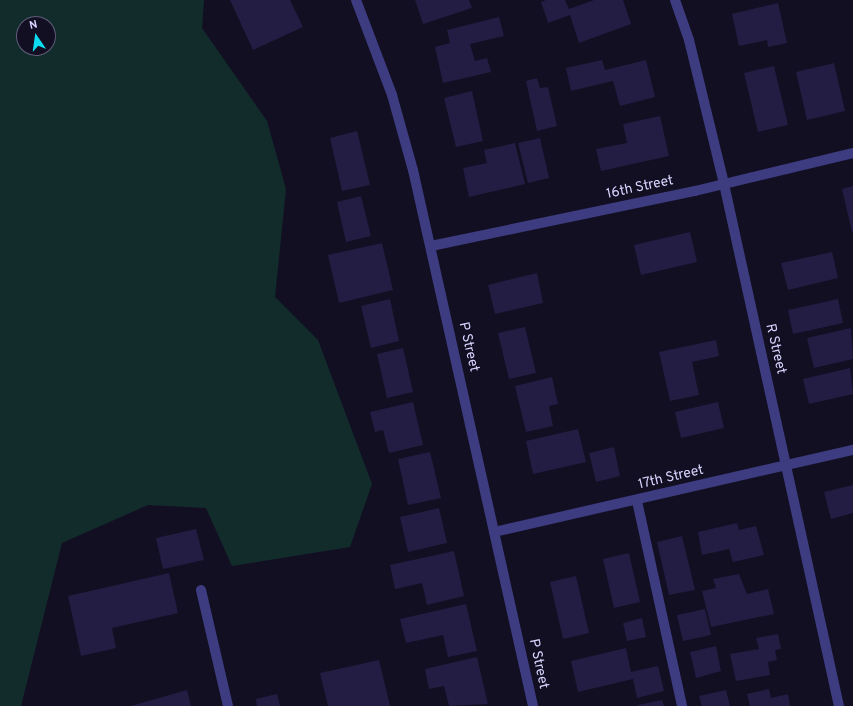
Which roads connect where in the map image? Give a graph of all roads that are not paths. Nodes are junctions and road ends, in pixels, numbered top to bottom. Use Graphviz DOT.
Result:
graph roads {
  1 [pos="356,0"];
  2 [pos="675,0"];
  3 [pos="853,153"];
  4 [pos="724,184"];
  5 [pos="431,246"];
  6 [pos="853,450"];
  7 [pos="786,465"];
  8 [pos="637,501"];
  9 [pos="494,532"];
  10 [pos="202,590"];
  11 [pos="228,706"];
  12 [pos="533,706"];
  13 [pos="682,706"];
  14 [pos="839,706"];
  1 -- 5 [label="street, P Street"];
  2 -- 4 [label="street, R Street"];
  3 -- 4 [label="street, 16th Street"];
  4 -- 5 [label="street, 16th Street"];
  4 -- 7 [label="street, R Street"];
  5 -- 9 [label="street, P Street"];
  6 -- 7 [label="street, 17th Street"];
  7 -- 8 [label="street, 17th Street"];
  7 -- 14 [label="street, R Street"];
  8 -- 9 [label="street, 17th Street"];
  8 -- 13 [label="street"];
  9 -- 12 [label="street, P Street"];
  10 -- 11 [label="street"];
}
